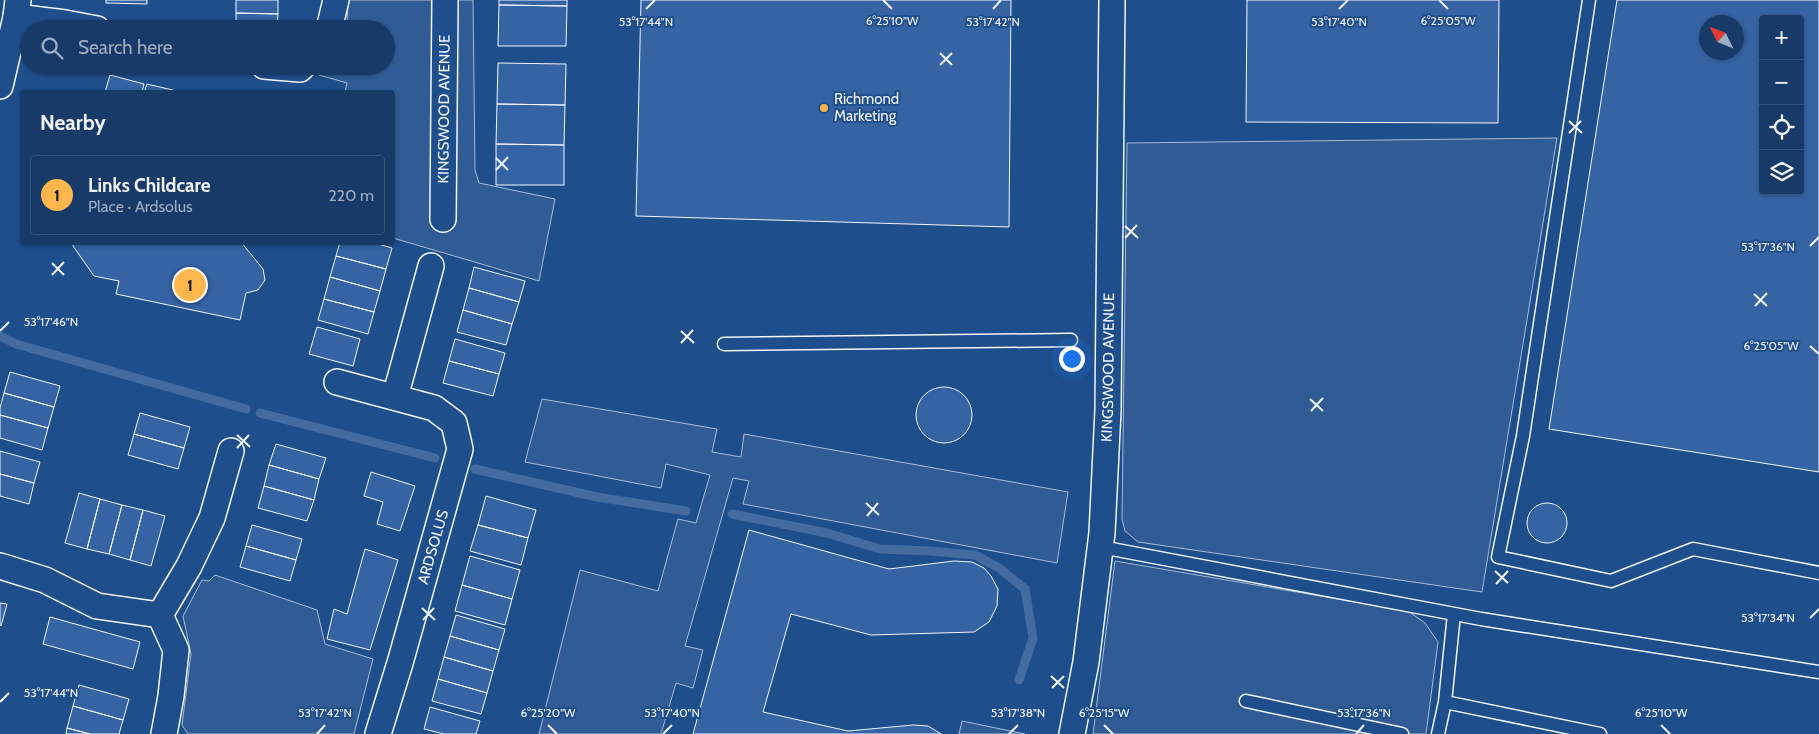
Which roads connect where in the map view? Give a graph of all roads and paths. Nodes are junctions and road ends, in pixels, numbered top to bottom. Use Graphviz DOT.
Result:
graph roads {
  1 [pos="336,0"];
  2 [pos="445,0"];
  3 [pos="1112,0"];
  4 [pos="1589,0"];
  5 [pos="17,9"];
  6 [pos="55,20"];
  7 [pos="331,20"];
  8 [pos="0,86"];
  9 [pos="443,219"];
  10 [pos="431,266"];
  11 [pos="1071,340"];
  12 [pos="724,344"];
  13 [pos="337,382"];
  14 [pos="395,397"];
  15 [pos="231,451"];
  16 [pos="1101,547"];
  17 [pos="0,566"];
  18 [pos="1819,573"];
  19 [pos="1454,614"];
  20 [pos="160,615"];
  21 [pos="1819,672"];
  22 [pos="1246,701"];
  23 [pos="1445,702"];
  24 [pos="164,734"];
  25 [pos="378,734"];
  26 [pos="1072,734"];
  27 [pos="1402,734"];
  28 [pos="1438,734"];
  29 [pos="1600,734"];
  1 -- 7 [label="street"];
  2 -- 9 [label="street, KINGSWOOD AVENUE"];
  3 -- 16 [label="street, KINGSWOOD AVENUE"];
  4 -- 18 [label="lane"];
  5 -- 6 [label="street"];
  5 -- 8 [label="street"];
  10 -- 14 [label="street"];
  11 -- 12 [label="lane"];
  13 -- 14 [label="street, ARDSOLUS"];
  14 -- 25 [label="street, ARDSOLUS"];
  15 -- 20 [label="street"];
  16 -- 19 [label="lane"];
  16 -- 26 [label="street, KINGSWOOD AVENUE"];
  17 -- 20 [label="street"];
  19 -- 21 [label="lane"];
  19 -- 23 [label="lane"];
  20 -- 24 [label="street"];
  22 -- 27 [label="lane"];
  23 -- 28 [label="lane"];
  23 -- 29 [label="lane"];
}
